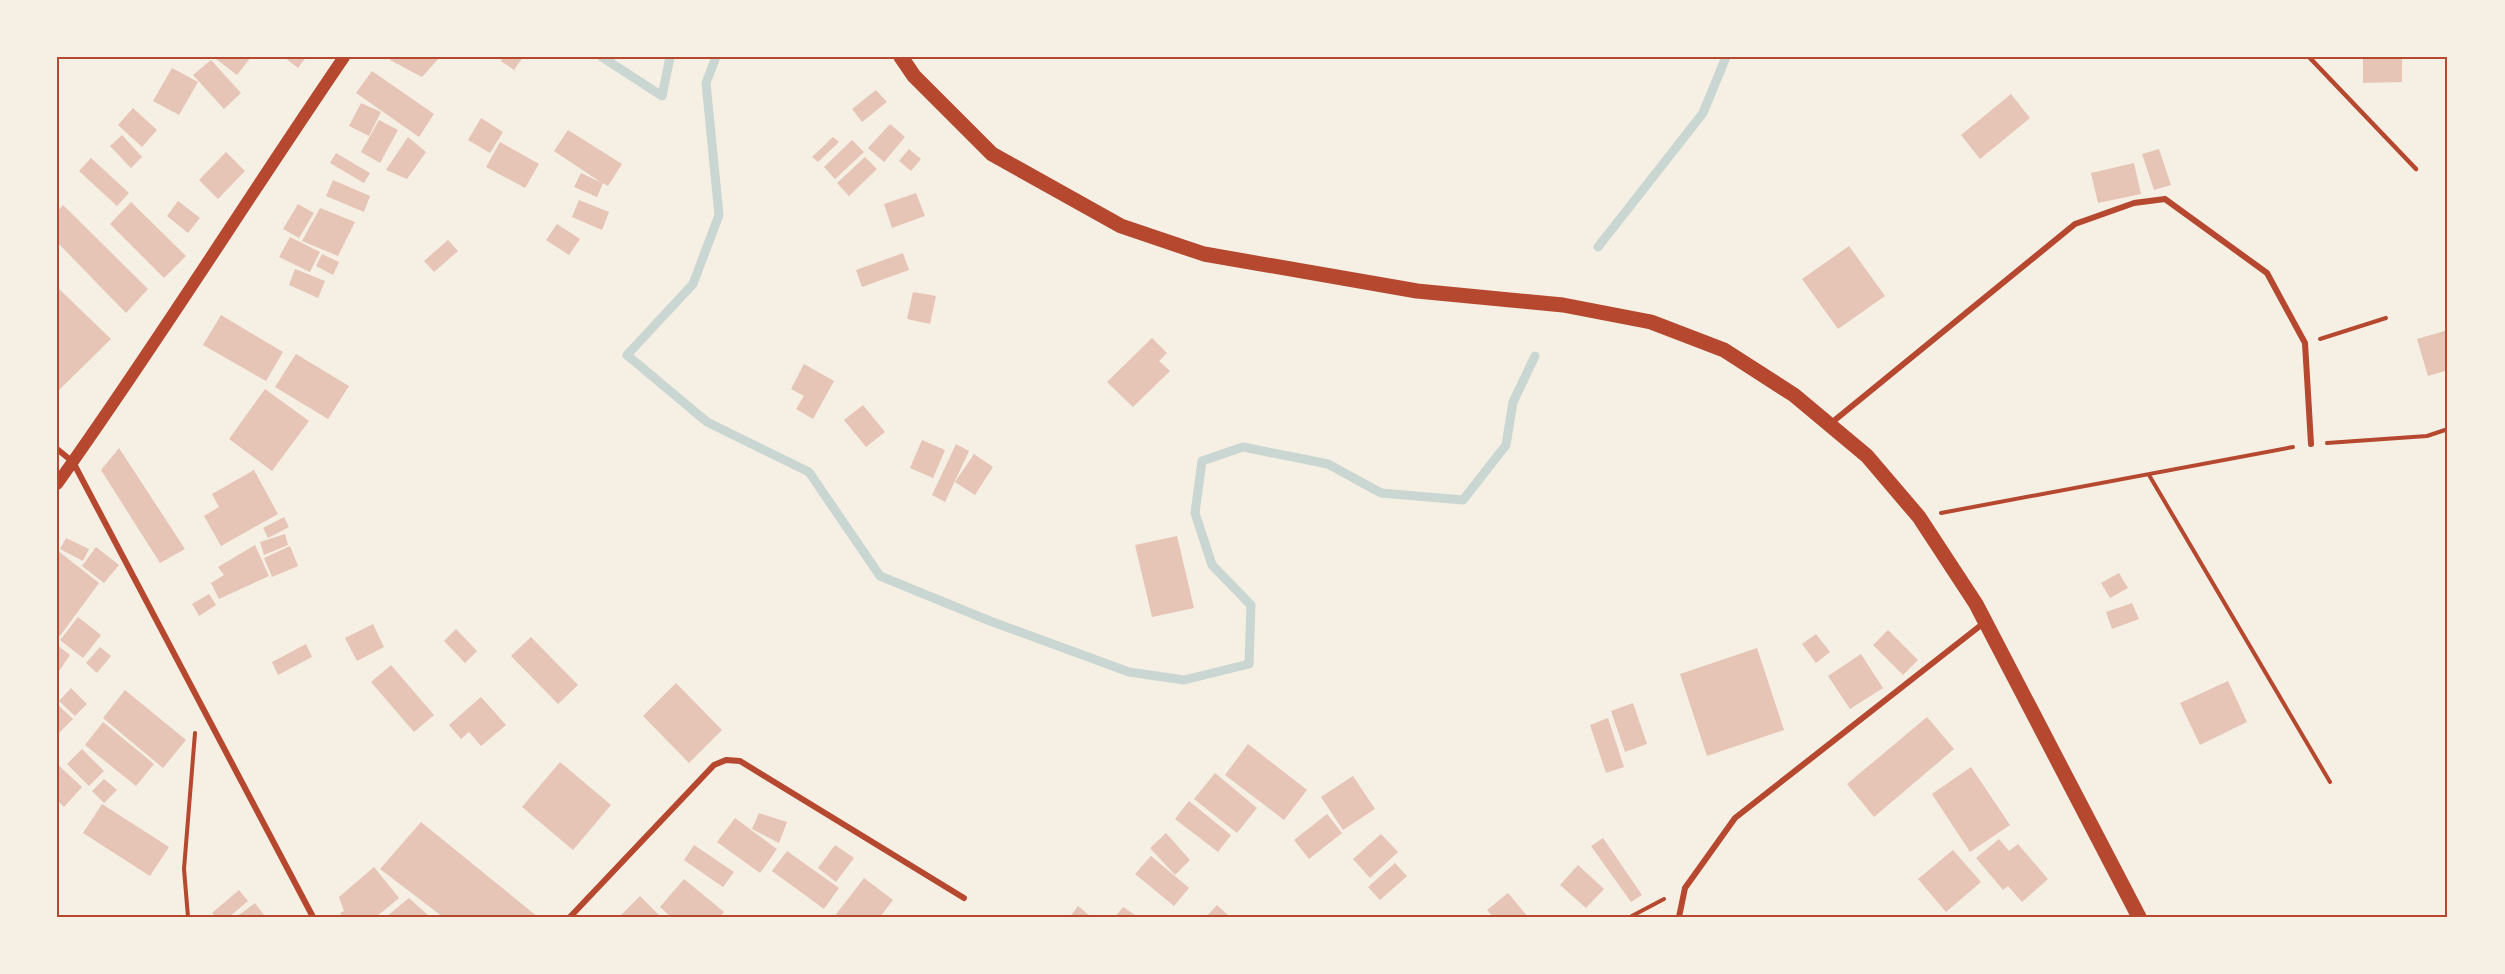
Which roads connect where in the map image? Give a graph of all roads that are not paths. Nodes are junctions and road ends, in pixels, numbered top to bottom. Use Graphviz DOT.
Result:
graph roads {
  1 [pos="344,57"];
  2 [pos="901,57"];
  3 [pos="2309,57"];
  4 [pos="2416,169"];
  5 [pos="1830,424"];
  6 [pos="2311,444"];
  7 [pos="57,449"];
  8 [pos="73,462"];
  9 [pos="57,484"];
  10 [pos="1985,622"];
  11 [pos="963,898"];
  12 [pos="313,917"];
  13 [pos="570,917"];
  14 [pos="1678,917"];
  15 [pos="2139,917"];
  1 -- 8 [label="main road"];
  2 -- 5 [label="main road"];
  3 -- 4 [label="lane"];
  5 -- 6 [label="street"];
  5 -- 10 [label="main road"];
  7 -- 8 [label="street"];
  8 -- 9 [label="main road"];
  8 -- 12 [label="street"];
  10 -- 14 [label="street"];
  10 -- 15 [label="main road"];
  11 -- 13 [label="street"];
}
